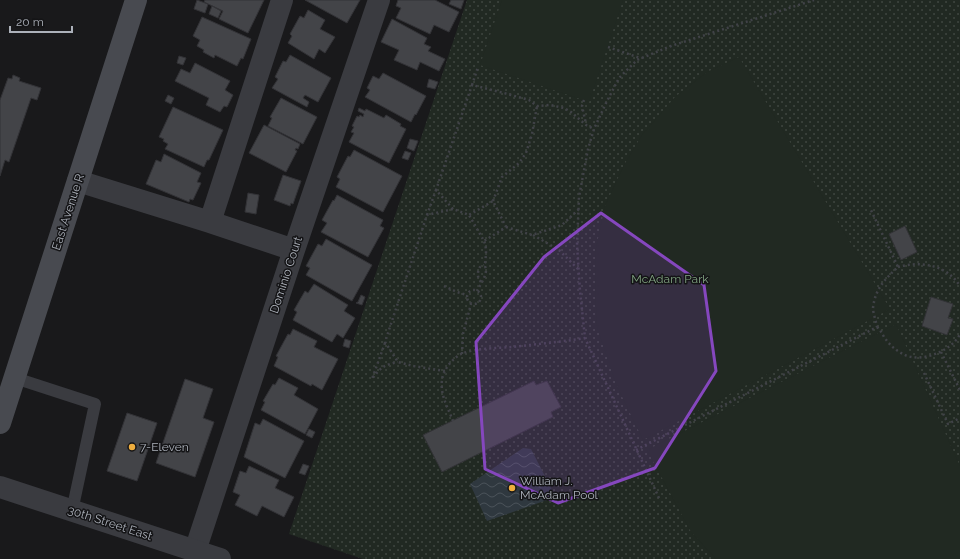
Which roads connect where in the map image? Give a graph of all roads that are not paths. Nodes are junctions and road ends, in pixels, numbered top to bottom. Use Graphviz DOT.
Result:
graph roads {
  1 [pos="136,0"];
  2 [pos="282,0"];
  3 [pos="379,0"];
  4 [pos="78,181"];
  5 [pos="210,222"];
  6 [pos="294,250"];
  7 [pos="15,378"];
  8 [pos="0,423"];
  9 [pos="0,487"];
  10 [pos="72,510"];
  11 [pos="194,550"];
  12 [pos="220,559"];
  1 -- 4 [label="main road, East Avenue R"];
  2 -- 5 [label="street"];
  3 -- 6 [label="street, Dominio Court"];
  4 -- 5 [label="street"];
  4 -- 7 [label="main road, East Avenue R"];
  5 -- 6 [label="street"];
  6 -- 11 [label="street, Dominio Court"];
  7 -- 8 [label="main road, East Avenue R"];
  7 -- 10 [label="lane"];
  9 -- 10 [label="street, 30th Street East"];
  10 -- 11 [label="street, 30th Street East"];
  11 -- 12 [label="street, 30th Street East"];
}
